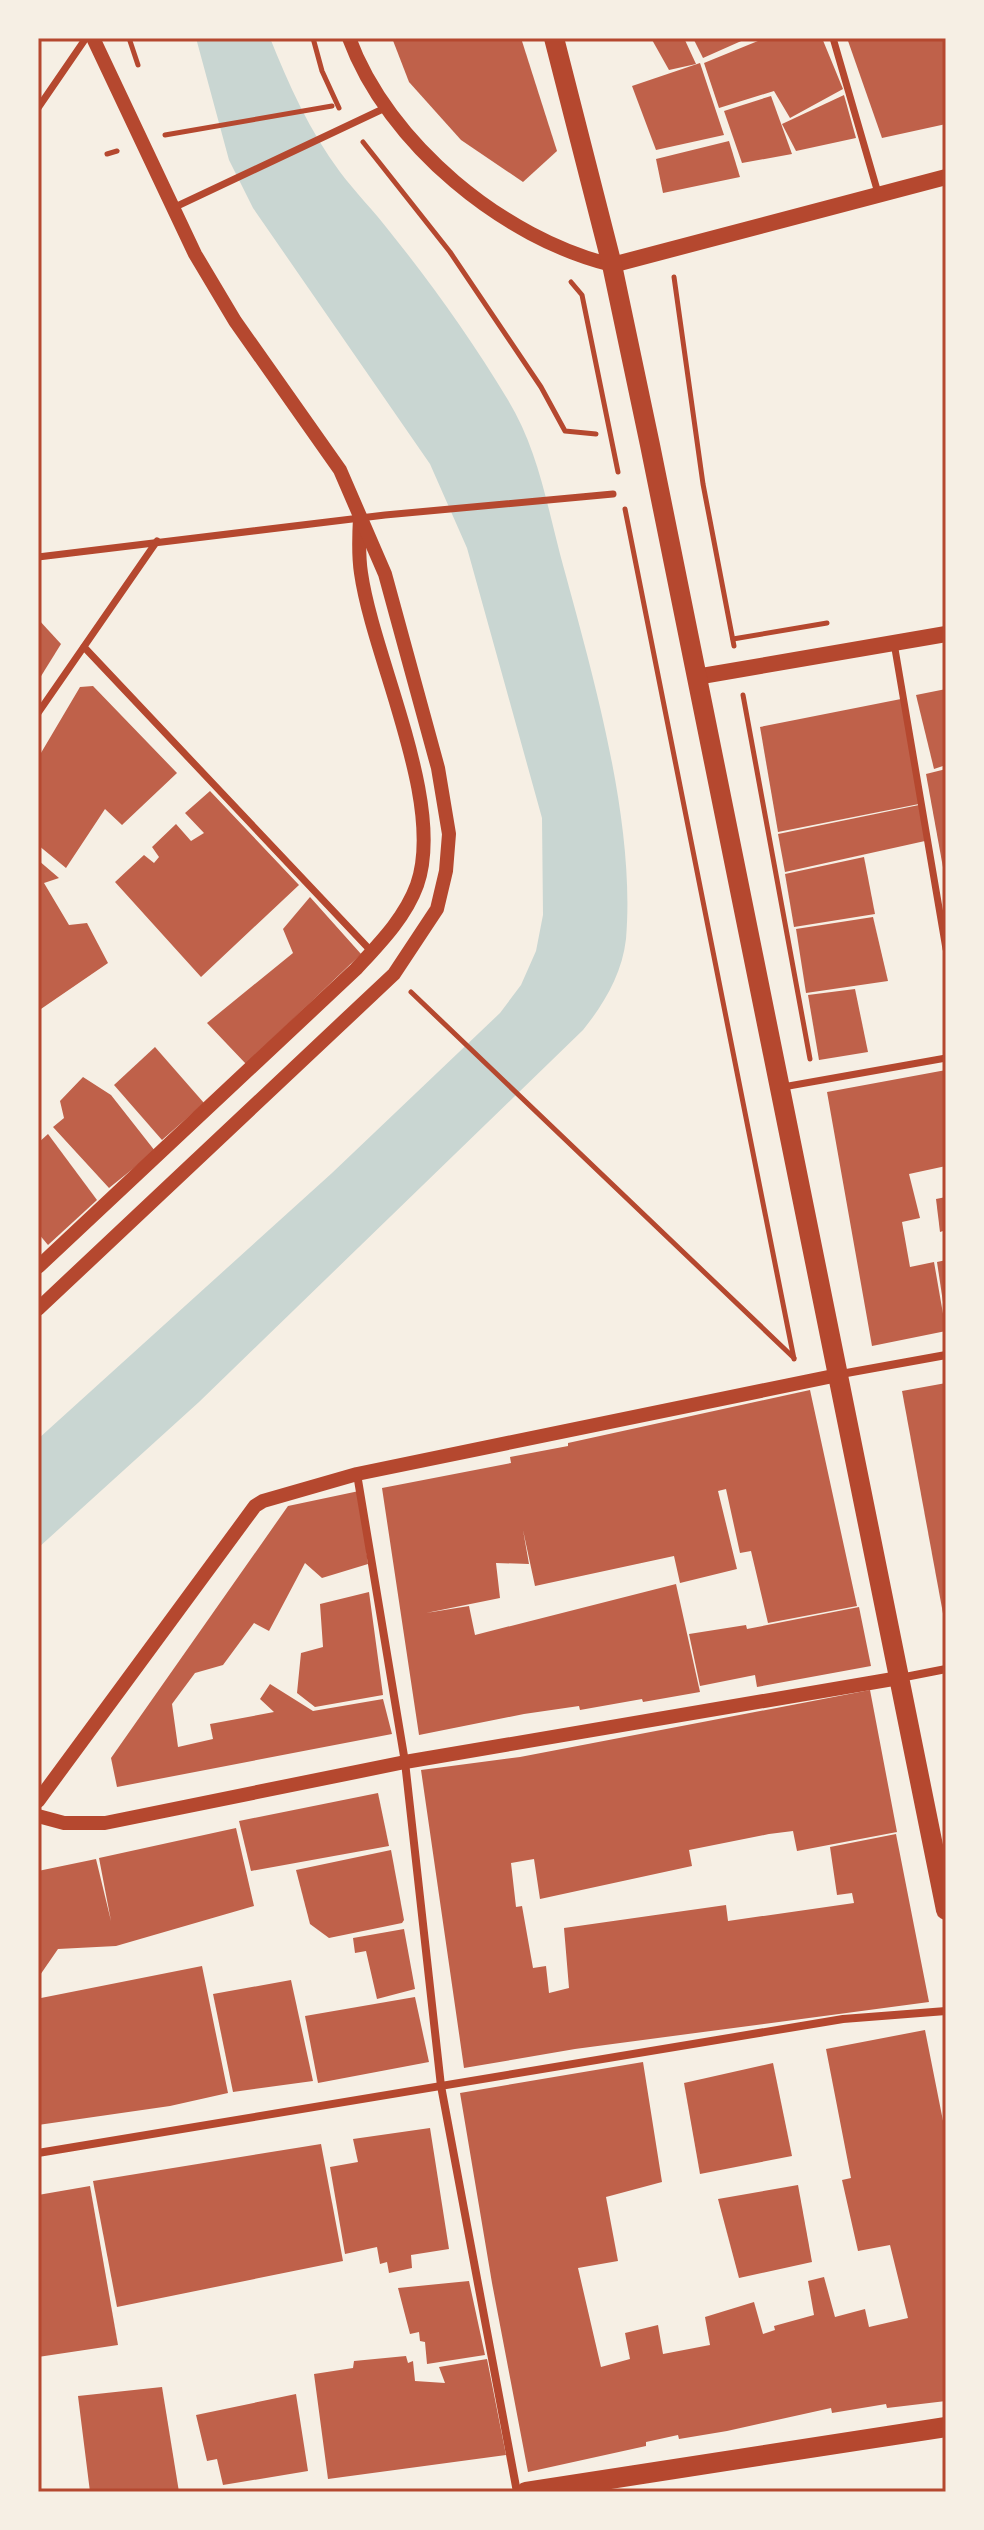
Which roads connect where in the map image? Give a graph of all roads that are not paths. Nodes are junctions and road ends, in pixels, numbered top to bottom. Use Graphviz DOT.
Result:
graph roads {
  1 [pos="86,38"];
  2 [pos="93,38"];
  3 [pos="349,38"];
  4 [pos="554,38"];
  5 [pos="833,38"];
  6 [pos="38,108"];
  7 [pos="385,108"];
  8 [pos="946,177"];
  9 [pos="878,195"];
  10 [pos="171,209"];
  11 [pos="612,265"];
  12 [pos="618,493"];
  13 [pos="360,517"];
  14 [pos="157,541"];
  15 [pos="38,557"];
  16 [pos="946,634"];
  17 [pos="894,643"];
  18 [pos="84,647"];
  19 [pos="696,677"];
  20 [pos="38,713"];
  21 [pos="946,949"];
  22 [pos="372,952"];
  23 [pos="946,1058"];
  24 [pos="779,1087"];
  25 [pos="38,1267"];
  26 [pos="38,1309"];
  27 [pos="946,1355"];
  28 [pos="838,1375"];
  29 [pos="357,1474"];
  30 [pos="946,1669"];
  31 [pos="899,1678"];
  32 [pos="405,1762"];
  33 [pos="43,1784"];
  34 [pos="38,1801"];
  35 [pos="38,1816"];
  36 [pos="946,1910"];
  37 [pos="946,2011"];
  38 [pos="441,2086"];
  39 [pos="38,2153"];
  40 [pos="946,2427"];
  41 [pos="517,2492"];
  42 [pos="526,2492"];
  1 -- 6 [label="street"];
  2 -- 10 [label="street"];
  3 -- 7 [label="street"];
  4 -- 11 [label="main road"];
  5 -- 9 [label="street"];
  7 -- 10 [label="street"];
  7 -- 11 [label="street"];
  8 -- 9 [label="main road"];
  9 -- 11 [label="main road"];
  10 -- 13 [label="street"];
  11 -- 19 [label="main road"];
  12 -- 13 [label="street"];
  13 -- 14 [label="street"];
  13 -- 22 [label="street"];
  13 -- 26 [label="street"];
  14 -- 15 [label="street"];
  14 -- 18 [label="street"];
  16 -- 17 [label="main road"];
  17 -- 19 [label="main road"];
  17 -- 21 [label="street"];
  18 -- 20 [label="street"];
  18 -- 22 [label="street"];
  19 -- 24 [label="main road"];
  22 -- 25 [label="street"];
  23 -- 24 [label="street"];
  24 -- 28 [label="main road"];
  27 -- 28 [label="street"];
  28 -- 29 [label="street"];
  28 -- 31 [label="main road"];
  29 -- 32 [label="street"];
  29 -- 33 [label="street"];
  30 -- 31 [label="street"];
  31 -- 32 [label="street"];
  31 -- 36 [label="main road"];
  32 -- 35 [label="street"];
  32 -- 38 [label="street"];
  33 -- 34 [label="street"];
  37 -- 38 [label="street"];
  38 -- 39 [label="street"];
  38 -- 41 [label="street"];
  40 -- 42 [label="main road"];
}
